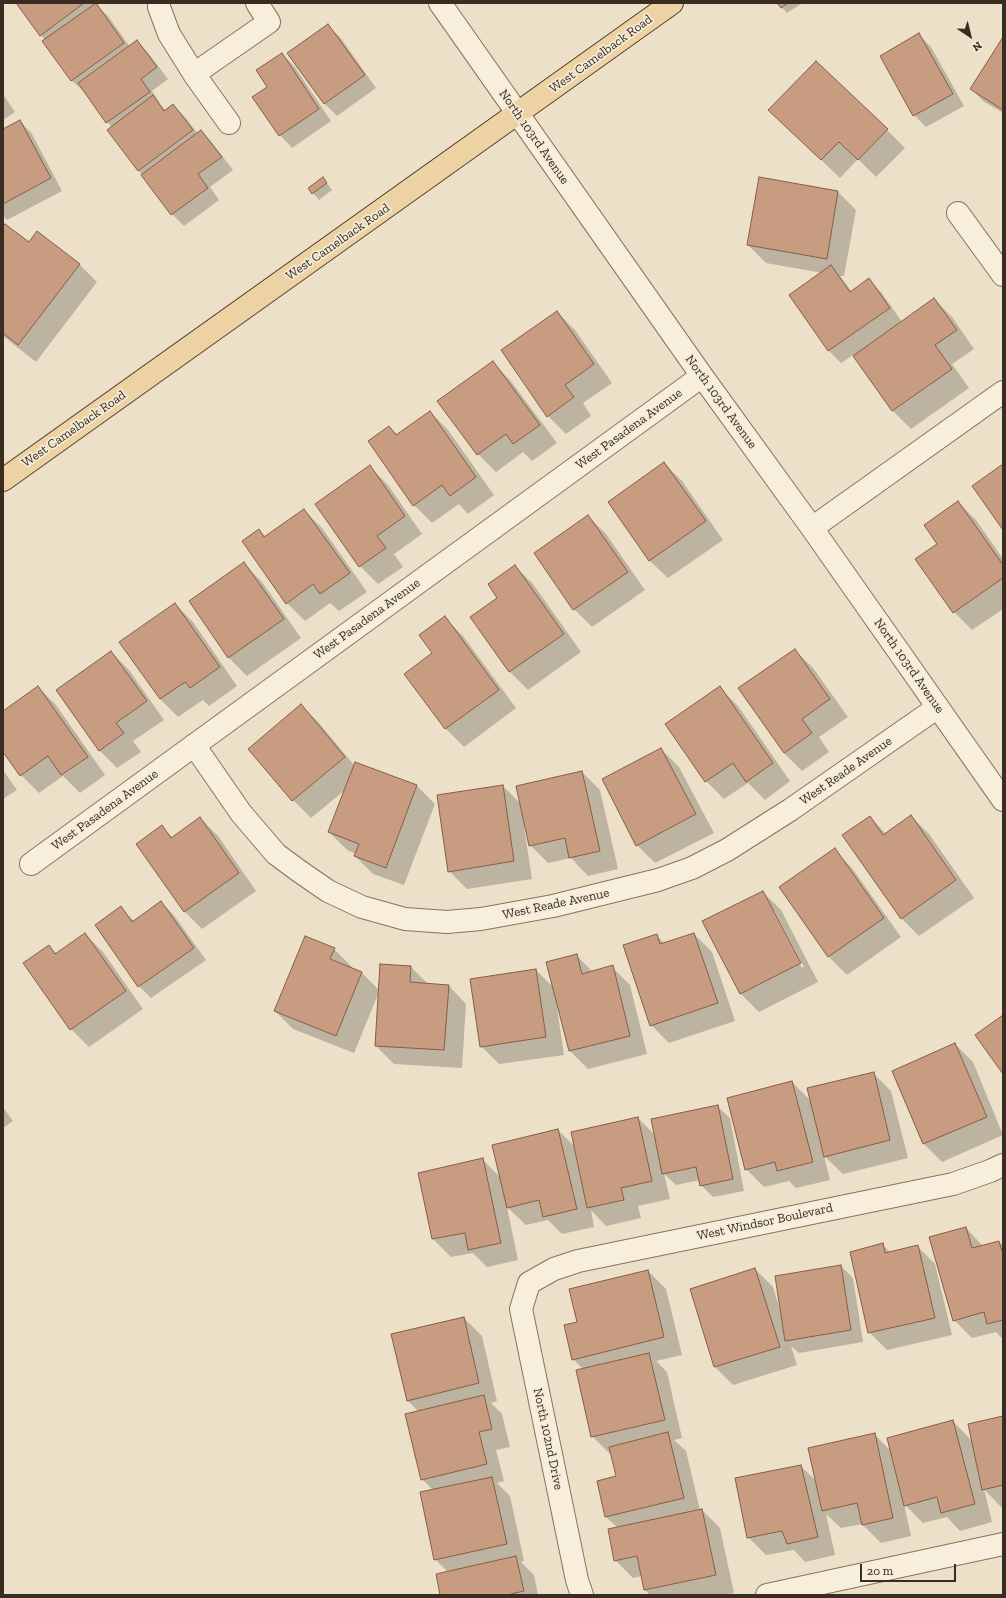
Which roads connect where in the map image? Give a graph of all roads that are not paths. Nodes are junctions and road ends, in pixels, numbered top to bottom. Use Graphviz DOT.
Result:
graph roads {
  1 [pos="160,3"];
  2 [pos="257,3"];
  3 [pos="440,3"];
  4 [pos="672,3"];
  5 [pos="194,74"];
  6 [pos="518,114"];
  7 [pos="229,123"];
  8 [pos="958,213"];
  9 [pos="1003,275"];
  10 [pos="702,376"];
  11 [pos="1003,392"];
  12 [pos="3,480"];
  13 [pos="812,528"];
  14 [pos="938,707"];
  15 [pos="194,745"];
  16 [pos="1003,800"];
  17 [pos="32,864"];
  18 [pos="1003,1165"];
  19 [pos="529,1283"];
  20 [pos="1003,1544"];
  21 [pos="582,1595"];
  22 [pos="767,1595"];
  1 -- 5 [label="street"];
  2 -- 5 [label="street"];
  3 -- 6 [label="street, North 103rd Avenue"];
  4 -- 6 [label="main road, West Camelback Road"];
  5 -- 7 [label="street"];
  6 -- 10 [label="street, North 103rd Avenue"];
  6 -- 12 [label="main road, West Camelback Road"];
  8 -- 9 [label="street"];
  10 -- 13 [label="street, North 103rd Avenue"];
  10 -- 15 [label="street, West Pasadena Avenue"];
  11 -- 13 [label="street"];
  13 -- 14 [label="street, North 103rd Avenue"];
  14 -- 15 [label="street, West Reade Avenue"];
  14 -- 16 [label="street, North 103rd Avenue"];
  15 -- 17 [label="street, West Pasadena Avenue"];
  18 -- 19 [label="street, West Windsor Boulevard"];
  19 -- 21 [label="street, North 102nd Drive"];
  20 -- 22 [label="street"];
}
